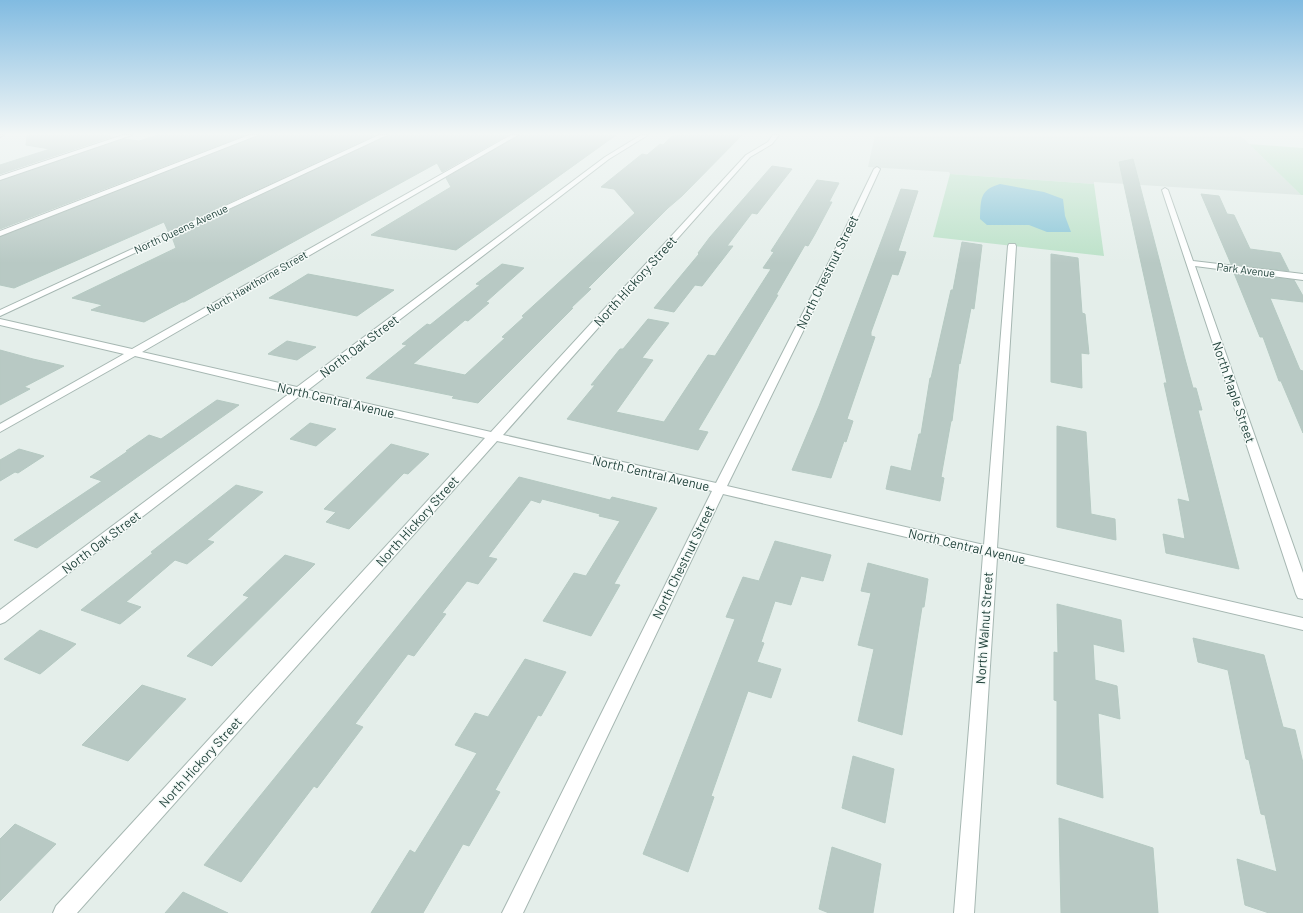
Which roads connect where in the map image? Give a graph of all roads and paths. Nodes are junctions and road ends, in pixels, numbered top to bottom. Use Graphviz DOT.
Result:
graph roads {
  1 [pos="145,178"];
  2 [pos="292,178"];
  3 [pos="440,178"];
  4 [pos="581,178"];
  5 [pos="728,178"];
  6 [pos="873,178"];
  7 [pos="1164,190"];
  8 [pos="0,234"];
  9 [pos="1012,246"];
  10 [pos="1190,263"];
  11 [pos="1303,278"];
  12 [pos="0,313"];
  13 [pos="0,322"];
  14 [pos="133,352"];
  15 [pos="300,391"];
  16 [pos="0,429"];
  17 [pos="494,437"];
  18 [pos="719,488"];
  19 [pos="990,551"];
  20 [pos="1303,594"];
  21 [pos="0,618"];
  22 [pos="1303,624"];
  23 [pos="63,913"];
  24 [pos="512,913"];
  25 [pos="964,913"];
  1 -- 8 [label="street"];
  2 -- 12 [label="street, North Queens Avenue"];
  3 -- 14 [label="street, North Hawthorne Street"];
  4 -- 15 [label="street, North Oak Street"];
  5 -- 17 [label="street, North Hickory Street"];
  6 -- 18 [label="street, North Chestnut Street"];
  7 -- 10 [label="street, North Maple Street"];
  9 -- 19 [label="street, North Walnut Street"];
  10 -- 11 [label="street, Park Avenue"];
  10 -- 20 [label="street, North Maple Street"];
  13 -- 14 [label="street, North Central Avenue"];
  14 -- 15 [label="street, North Central Avenue"];
  14 -- 16 [label="street, North Hawthorne Street"];
  15 -- 17 [label="street, North Central Avenue"];
  15 -- 21 [label="street, North Oak Street"];
  17 -- 18 [label="street, North Central Avenue"];
  17 -- 23 [label="street, North Hickory Street"];
  18 -- 19 [label="street, North Central Avenue"];
  18 -- 24 [label="street, North Chestnut Street"];
  19 -- 22 [label="street, North Central Avenue"];
  19 -- 25 [label="street, North Walnut Street"];
}
